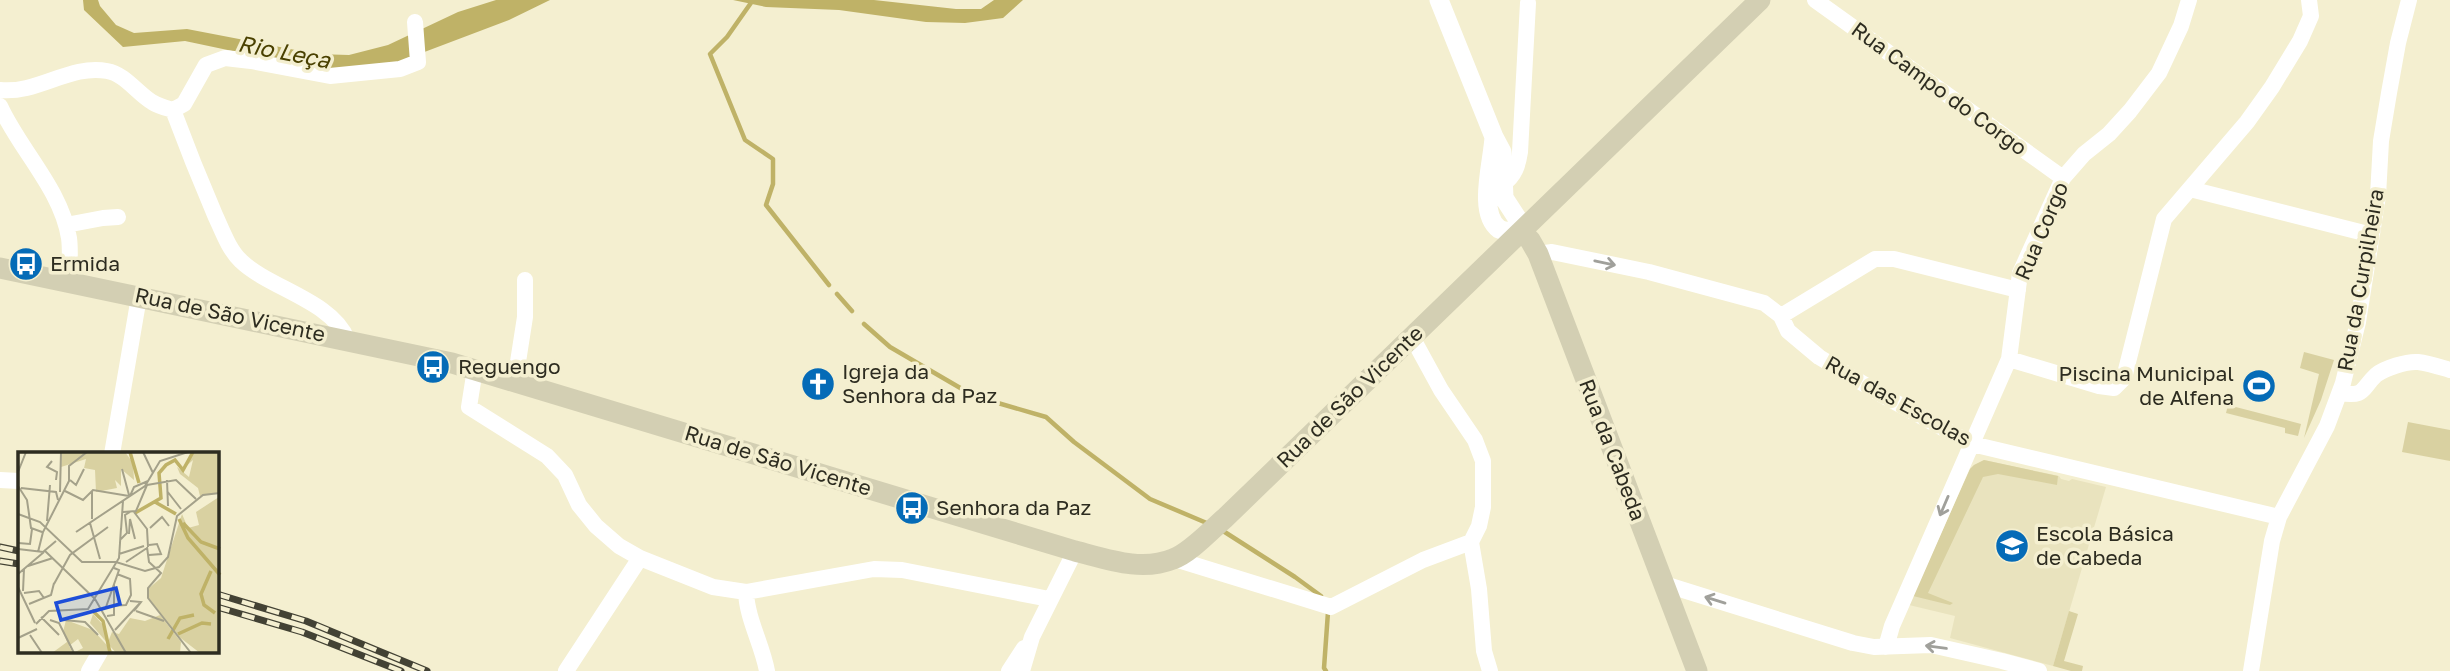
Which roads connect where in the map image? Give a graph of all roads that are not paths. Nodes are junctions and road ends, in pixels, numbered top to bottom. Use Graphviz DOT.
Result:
graph roads {
  1 [pos="1439,0"];
  2 [pos="1760,0"];
  3 [pos="1815,0"];
  4 [pos="2189,0"];
  5 [pos="2309,0"];
  6 [pos="2409,0"];
  7 [pos="1528,3"];
  8 [pos="415,22"];
  9 [pos="0,90"];
  10 [pos="0,106"];
  11 [pos="173,110"];
  12 [pos="1494,137"];
  13 [pos="2063,178"];
  14 [pos="1503,184"];
  15 [pos="2190,188"];
  16 [pos="118,218"];
  17 [pos="66,225"];
  18 [pos="1521,232"];
  19 [pos="2371,235"];
  20 [pos="1538,254"];
  21 [pos="0,268"];
  22 [pos="525,280"];
  23 [pos="69,282"];
  24 [pos="2018,290"];
  25 [pos="139,297"];
  26 [pos="1782,316"];
  27 [pos="1412,337"];
  28 [pos="347,340"];
  29 [pos="2009,359"];
  30 [pos="475,369"];
  31 [pos="2450,370"];
  32 [pos="515,381"];
  33 [pos="2340,393"];
  34 [pos="1972,443"];
  35 [pos="112,452"];
  36 [pos="0,480"];
  37 [pos="18,481"];
  38 [pos="2279,517"];
  39 [pos="1471,542"];
  40 [pos="1075,551"];
  41 [pos="640,558"];
  42 [pos="1175,559"];
  43 [pos="1664,584"];
  44 [pos="746,592"];
  45 [pos="1049,599"];
  46 [pos="1032,638"];
  47 [pos="1886,647"];
  48 [pos="99,654"];
  49 [pos="2003,666"];
  50 [pos="89,671"];
  51 [pos="566,671"];
  52 [pos="767,671"];
  53 [pos="1009,671"];
  54 [pos="1022,671"];
  55 [pos="1490,671"];
  56 [pos="1697,671"];
  57 [pos="2039,671"];
  58 [pos="2251,671"];
  1 -- 12 [label="street"];
  2 -- 18 [label="main road, Rua de São Vicente"];
  3 -- 13 [label="street, Rua Campo do Corgo"];
  4 -- 13 [label="street, Rua Corgo"];
  5 -- 15 [label="street"];
  6 -- 19 [label="street, Rua da Curpilheira"];
  7 -- 14 [label="street"];
  8 -- 11 [label="street"];
  9 -- 11 [label="street"];
  10 -- 17 [label="street"];
  11 -- 28 [label="street"];
  12 -- 14 [label="street"];
  12 -- 18 [label="street"];
  13 -- 24 [label="street, Rua Corgo"];
  14 -- 18 [label="street"];
  15 -- 19 [label="street"];
  15 -- 29 [label="street"];
  16 -- 17 [label="street"];
  17 -- 23 [label="street"];
  18 -- 20 [label="main road, Rua da Cabeda"];
  18 -- 27 [label="main road, Rua de São Vicente"];
  19 -- 33 [label="street, Rua da Curpilheira"];
  20 -- 26 [label="street, Rua das Escolas, one-way"];
  20 -- 43 [label="main road, Rua da Cabeda"];
  21 -- 23 [label="main road, Rua de São Vicente"];
  22 -- 32 [label="street"];
  23 -- 25 [label="main road, Rua de São Vicente"];
  24 -- 26 [label="street"];
  24 -- 29 [label="street, Rua Corgo"];
  25 -- 28 [label="main road, Rua de São Vicente"];
  25 -- 35 [label="street"];
  26 -- 34 [label="street, Rua das Escolas"];
  27 -- 39 [label="street"];
  27 -- 42 [label="main road, Rua de São Vicente"];
  28 -- 30 [label="main road, Rua de São Vicente"];
  29 -- 34 [label="street, Rua Corgo"];
  30 -- 32 [label="main road, Rua de São Vicente"];
  30 -- 41 [label="street"];
  31 -- 33 [label="street"];
  32 -- 40 [label="main road, Rua de São Vicente"];
  33 -- 38 [label="street, Rua da Curpilheira"];
  34 -- 38 [label="street, Rua das Escolas"];
  34 -- 47 [label="street, Rua Corgo, one-way"];
  36 -- 37 [label="street"];
  38 -- 58 [label="street, Rua da Curpilheira"];
  39 -- 42 [label="street"];
  39 -- 55 [label="street"];
  40 -- 42 [label="main road, Rua de São Vicente"];
  40 -- 45 [label="street"];
  41 -- 44 [label="street"];
  41 -- 51 [label="street"];
  47 -- 43 [label="street, one-way"];
  43 -- 56 [label="main road, Rua da Cabeda"];
  44 -- 45 [label="street"];
  44 -- 52 [label="street"];
  45 -- 46 [label="street"];
  46 -- 53 [label="street"];
  46 -- 54 [label="street"];
  49 -- 47 [label="street, one-way"];
  48 -- 50 [label="street"];
  49 -- 57 [label="street"];
}
